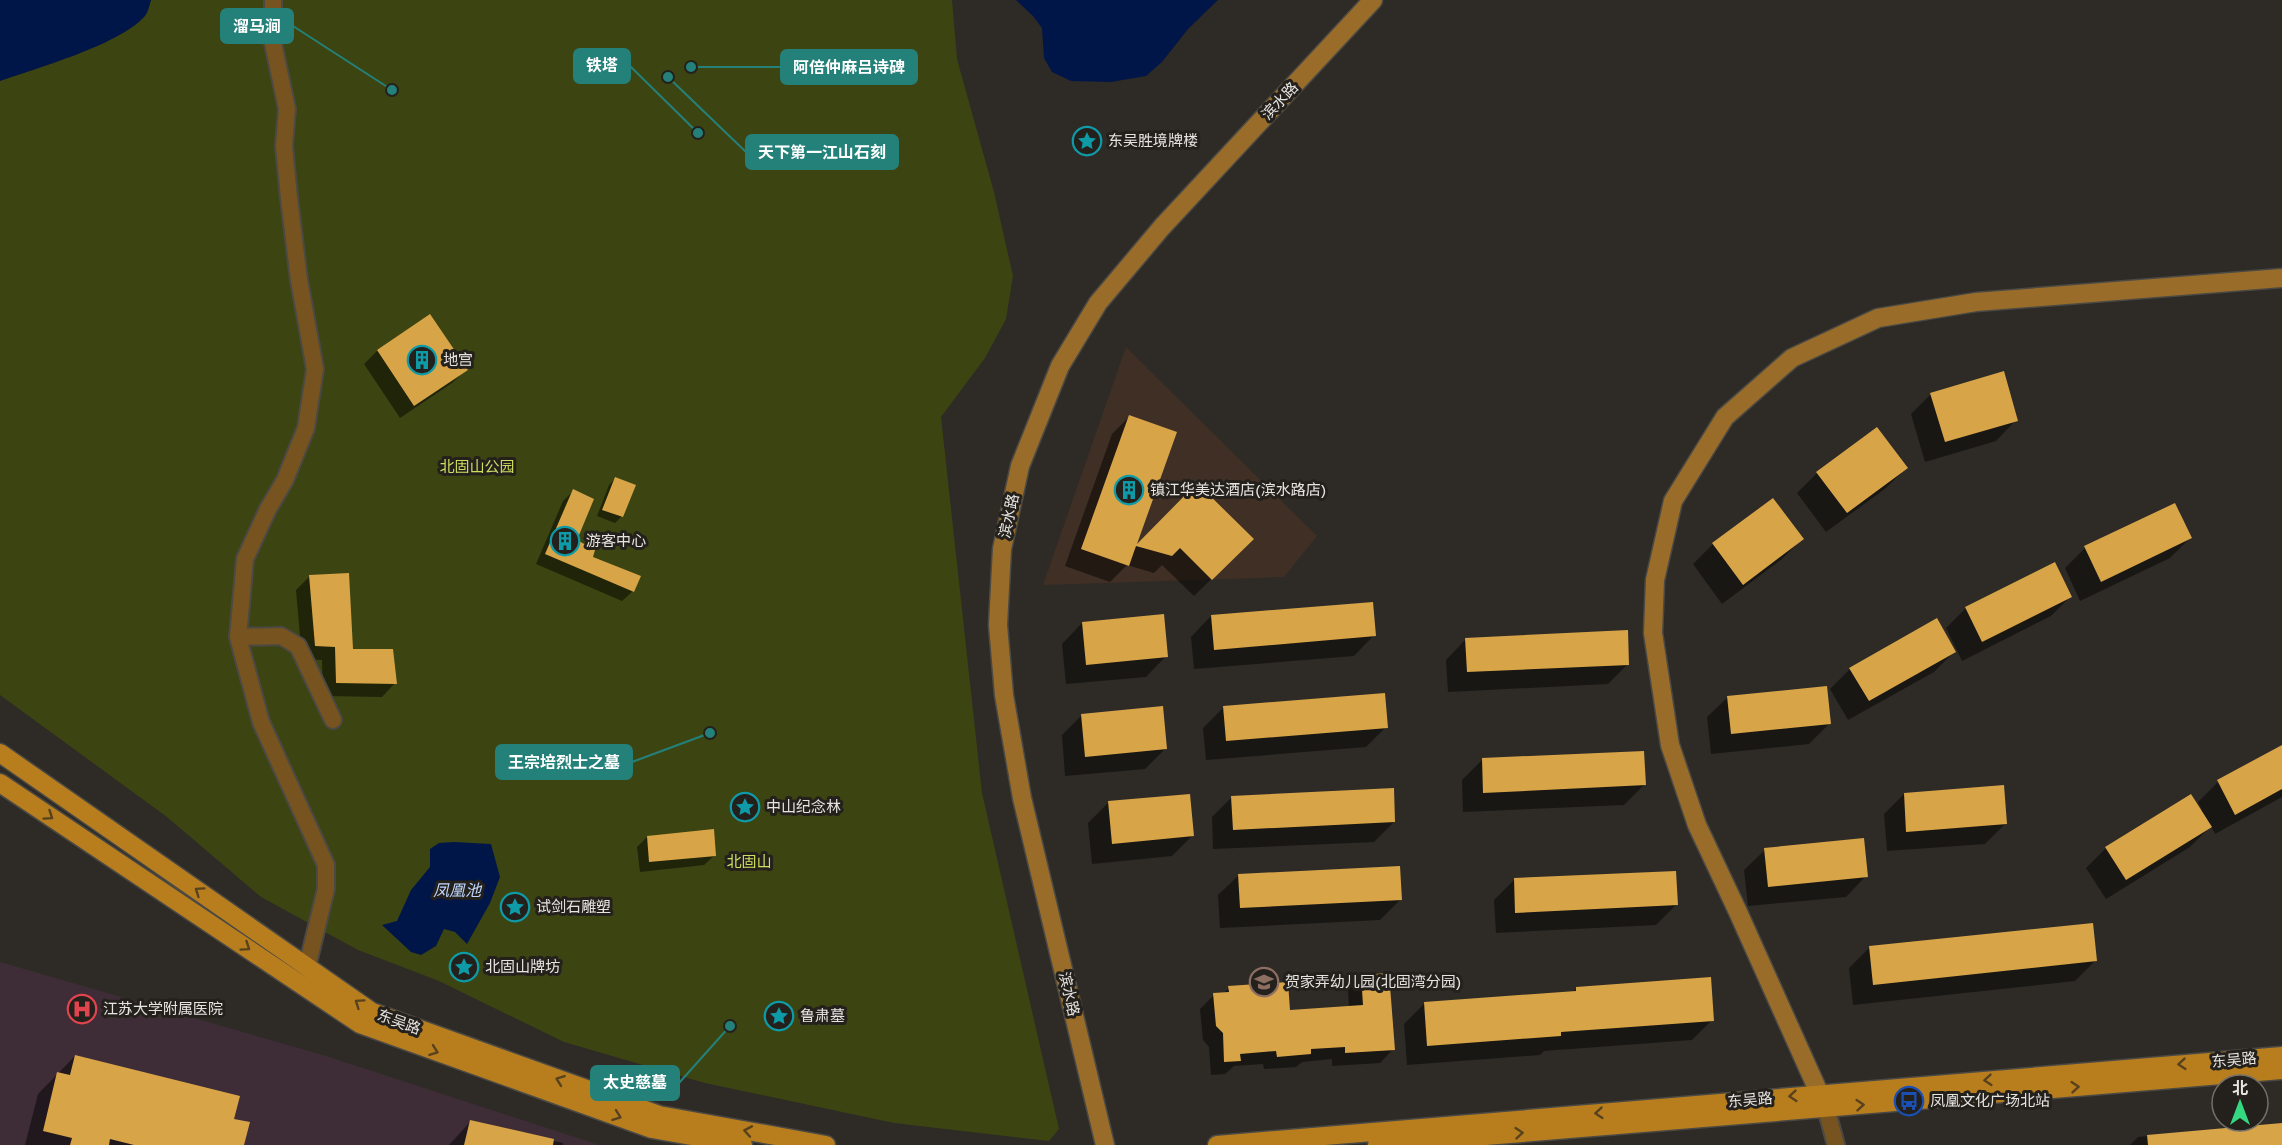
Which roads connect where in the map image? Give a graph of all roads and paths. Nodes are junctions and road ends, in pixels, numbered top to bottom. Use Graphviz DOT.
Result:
graph roads {
  1 [pos="273,0"];
  2 [pos="1373,0"];
  3 [pos="2282,278"];
  4 [pos="238,637"];
  5 [pos="333,720"];
  6 [pos="0,753"];
  7 [pos="0,783"];
  8 [pos="307,967"];
  9 [pos="2282,1056"];
  10 [pos="2282,1070"];
  11 [pos="1823,1101"];
  12 [pos="743,1145"];
  13 [pos="826,1145"];
  14 [pos="1105,1145"];
  15 [pos="1217,1145"];
  16 [pos="1377,1145"];
  17 [pos="1836,1145"];
  1 -- 4 [label="street"];
  2 -- 14 [label="street, 滨水路"];
  3 -- 11 [label="street"];
  4 -- 5 [label="street"];
  4 -- 8 [label="street"];
  8 -- 6 [label="main road, 东吴路, one-way"];
  7 -- 12 [label="main road, 东吴路, one-way"];
  13 -- 8 [label="main road, 东吴路, one-way"];
  9 -- 11 [label="main road, 东吴路, one-way"];
  11 -- 10 [label="main road, 东吴路, one-way"];
  11 -- 15 [label="main road, 东吴路, one-way"];
  16 -- 11 [label="main road, 东吴路, one-way"];
  11 -- 17 [label="street"];
}
